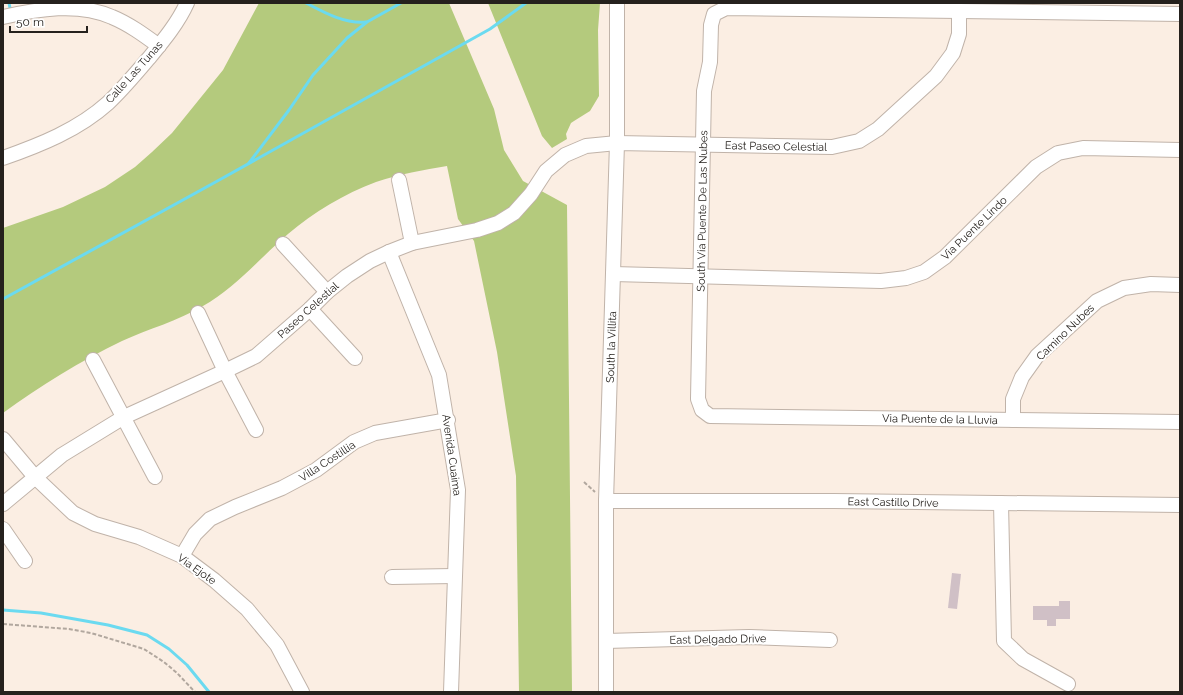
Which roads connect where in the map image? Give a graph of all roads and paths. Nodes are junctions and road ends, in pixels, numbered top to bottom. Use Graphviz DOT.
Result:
graph roads {
  1 [pos="187,3"];
  2 [pos="617,3"];
  3 [pos="959,12"];
  4 [pos="1180,14"];
  5 [pos="3,17"];
  6 [pos="159,46"];
  7 [pos="616,143"];
  8 [pos="703,145"];
  9 [pos="1180,150"];
  10 [pos="3,158"];
  11 [pos="399,180"];
  12 [pos="412,243"];
  13 [pos="283,244"];
  14 [pos="388,252"];
  15 [pos="613,274"];
  16 [pos="700,277"];
  17 [pos="1180,285"];
  18 [pos="327,292"];
  19 [pos="310,309"];
  20 [pos="198,313"];
  21 [pos="355,358"];
  22 [pos="93,360"];
  23 [pos="226,371"];
  24 [pos="702,410"];
  25 [pos="124,417"];
  26 [pos="448,420"];
  27 [pos="1013,420"];
  28 [pos="1180,422"];
  29 [pos="256,430"];
  30 [pos="3,439"];
  31 [pos="36,477"];
  32 [pos="155,477"];
  33 [pos="606,501"];
  34 [pos="1001,503"];
  35 [pos="3,504"];
  36 [pos="1180,505"];
  37 [pos="3,529"];
  38 [pos="182,556"];
  39 [pos="25,561"];
  40 [pos="454,576"];
  41 [pos="392,577"];
  42 [pos="3,624"];
  43 [pos="830,640"];
  44 [pos="606,641"];
  45 [pos="1068,684"];
  46 [pos="195,692"];
  47 [pos="302,692"];
  48 [pos="451,692"];
  49 [pos="606,692"];
  1 -- 6 [label="street, Calle Las Tunas"];
  2 -- 7 [label="street, South la Villita"];
  3 -- 4 [label="street"];
  3 -- 8 [label="street, East Paseo Celestial"];
  3 -- 8 [label="street, South Via Puente De Las Nubes"];
  5 -- 6 [label="street"];
  6 -- 10 [label="street, Calle Las Tunas"];
  7 -- 8 [label="street, East Paseo Celestial"];
  7 -- 12 [label="street, Paseo Celestial"];
  7 -- 15 [label="street, South la Villita"];
  8 -- 16 [label="street, South Via Puente De Las Nubes"];
  9 -- 16 [label="street, Via Puente Lindo"];
  11 -- 12 [label="street"];
  12 -- 14 [label="street, Paseo Celestial"];
  13 -- 18 [label="street"];
  14 -- 18 [label="street, Paseo Celestial"];
  14 -- 26 [label="street, Avenida Cuaima"];
  15 -- 16 [label="street, Via Puente Lindo"];
  15 -- 33 [label="street, South la Villita"];
  16 -- 24 [label="street, South Via Puente De Las Nubes"];
  17 -- 27 [label="street, Camino Nubes"];
  18 -- 19 [label="street, Paseo Celestial"];
  19 -- 21 [label="street"];
  19 -- 23 [label="street, Paseo Celestial"];
  20 -- 23 [label="street"];
  22 -- 25 [label="street"];
  23 -- 25 [label="street, Paseo Celestial"];
  23 -- 29 [label="street"];
  24 -- 27 [label="street, Via Puente de la Lluvia"];
  25 -- 31 [label="street, Paseo Celestial"];
  25 -- 32 [label="street"];
  26 -- 38 [label="street, Villa Costillia"];
  26 -- 40 [label="street, Avenida Cuaima"];
  27 -- 28 [label="street, Via Puente de la Lluvia"];
  30 -- 31 [label="street, Via Ejote"];
  31 -- 35 [label="street, Paseo Celestial"];
  31 -- 38 [label="street, Via Ejote"];
  33 -- 34 [label="street, East Castillo Drive"];
  33 -- 44 [label="street, South la Villita"];
  34 -- 36 [label="street, East Castillo Drive"];
  34 -- 45 [label="street"];
  37 -- 39 [label="street"];
  38 -- 47 [label="street, Via Ejote"];
  40 -- 41 [label="street"];
  40 -- 48 [label="street, Avenida Cuaima"];
  42 -- 46 [label="path"];
  43 -- 44 [label="street, East Delgado Drive"];
  44 -- 49 [label="street, South la Villita"];
}
